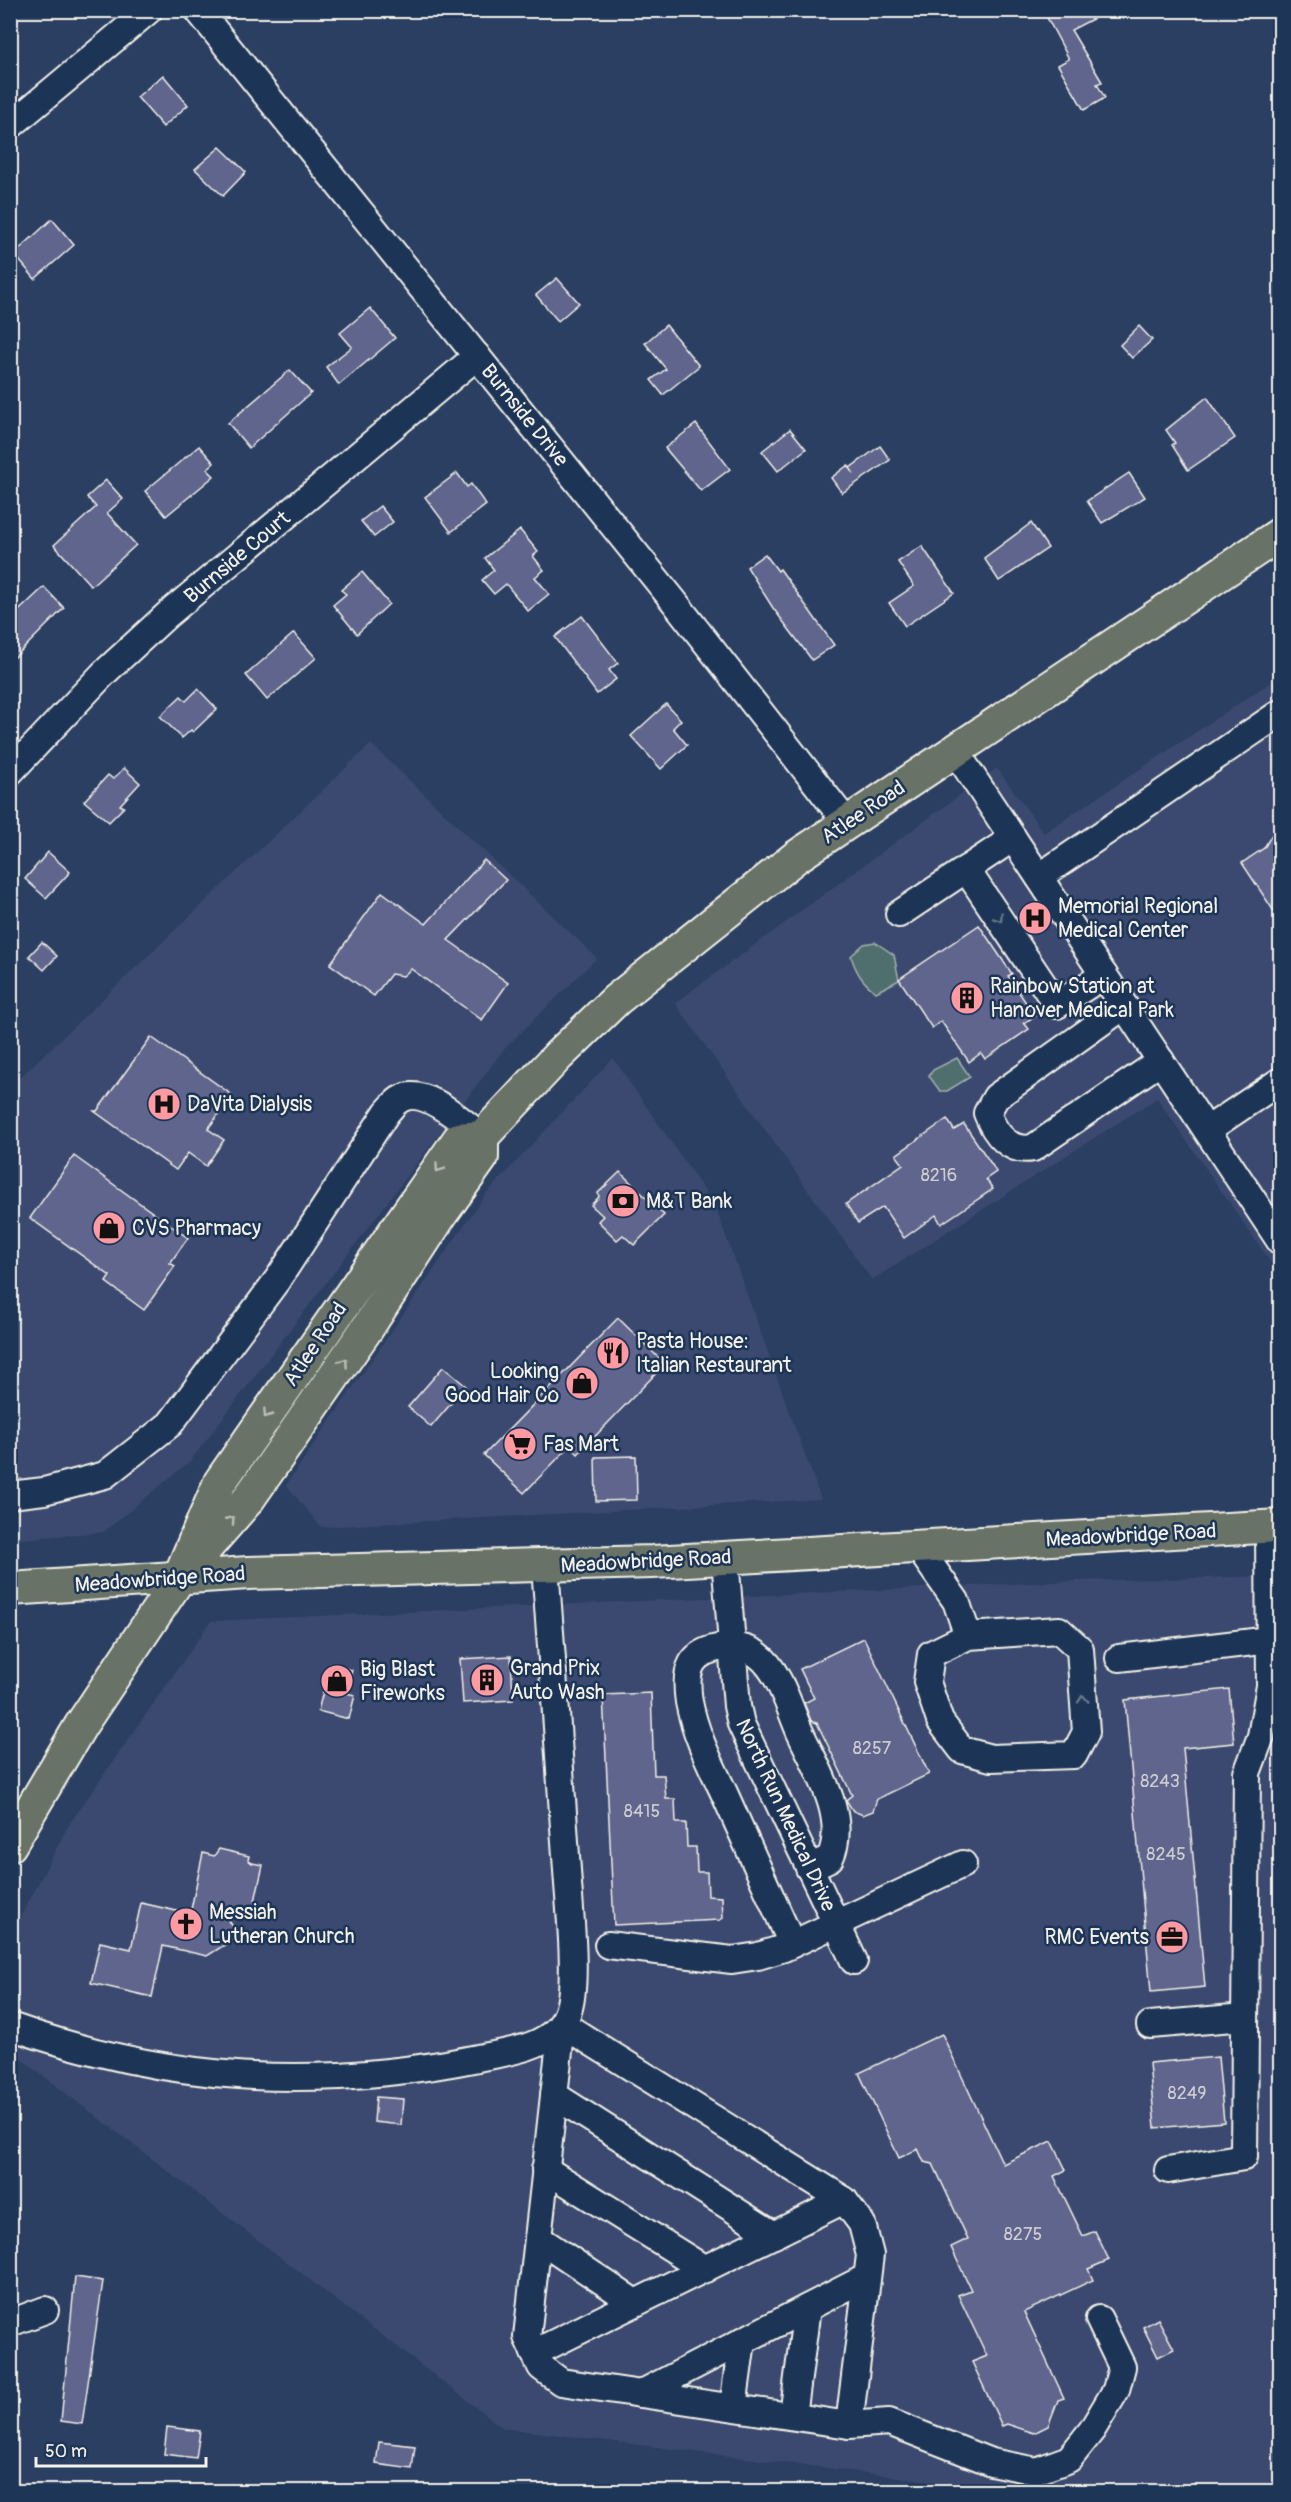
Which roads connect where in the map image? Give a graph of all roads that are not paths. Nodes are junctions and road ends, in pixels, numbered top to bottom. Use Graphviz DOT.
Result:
graph roads {
  1 [pos="149,10"];
  2 [pos="198,10"];
  3 [pos="10,126"];
  4 [pos="477,356"];
  5 [pos="1281,534"];
  6 [pos="1281,713"];
  7 [pos="954,749"];
  8 [pos="10,772"];
  9 [pos="847,823"];
  10 [pos="1013,838"];
  11 [pos="966,869"];
  12 [pos="1039,877"];
  13 [pos="899,914"];
  14 [pos="1104,975"];
  15 [pos="1125,1006"];
  16 [pos="1161,1060"];
  17 [pos="1281,1081"];
  18 [pos="1207,1130"];
  19 [pos="482,1137"];
  20 [pos="1281,1241"];
  21 [pos="10,1495"];
  22 [pos="1275,1527"];
  23 [pos="918,1547"];
  24 [pos="725,1558"];
  25 [pos="545,1566"];
  26 [pos="178,1580"];
  27 [pos="10,1589"];
  28 [pos="968,1635"];
  29 [pos="1270,1640"];
  30 [pos="734,1645"];
  31 [pos="1119,1658"];
  32 [pos="10,1845"];
  33 [pos="963,1864"];
  34 [pos="809,1868"];
  35 [pos="836,1924"];
  36 [pos="792,1944"];
  37 [pos="608,1945"];
  38 [pos="854,1961"];
  39 [pos="1245,2017"];
  40 [pos="562,2024"];
  41 [pos="1150,2025"];
  42 [pos="10,2026"];
  43 [pos="554,2095"];
  44 [pos="545,2169"];
  45 [pos="1168,2170"];
  46 [pos="844,2200"];
  47 [pos="774,2235"];
  48 [pos="538,2238"];
  49 [pos="705,2269"];
  50 [pos="867,2277"];
  51 [pos="635,2303"];
  52 [pos="807,2308"];
  53 [pos="45,2310"];
  54 [pos="1099,2319"];
  55 [pos="10,2323"];
  56 [pos="742,2341"];
  57 [pos="534,2353"];
  58 [pos="640,2394"];
  59 [pos="733,2408"];
  60 [pos="793,2416"];
  61 [pos="849,2425"];
  1 -- 3 [label="street"];
  2 -- 4 [label="street, Burnside Drive"];
  4 -- 8 [label="street, Burnside Court"];
  4 -- 9 [label="street, Burnside Drive"];
  5 -- 7 [label="main road, Atlee Road"];
  6 -- 12 [label="street"];
  7 -- 9 [label="main road, Atlee Road"];
  7 -- 10 [label="street"];
  9 -- 19 [label="main road, Atlee Road"];
  10 -- 11 [label="street"];
  10 -- 12 [label="street"];
  11 -- 13 [label="street"];
  11 -- 14 [label="street, one-way"];
  12 -- 14 [label="street"];
  14 -- 15 [label="street"];
  15 -- 16 [label="street"];
  15 -- 16 [label="street"];
  16 -- 18 [label="street"];
  17 -- 18 [label="street"];
  18 -- 20 [label="street"];
  19 -- 21 [label="street"];
  19 -- 26 [label="main road, Atlee Road"];
  22 -- 23 [label="main road, Meadowbridge Road"];
  22 -- 29 [label="street"];
  23 -- 24 [label="main road, Meadowbridge Road"];
  23 -- 28 [label="street"];
  24 -- 25 [label="main road, Meadowbridge Road"];
  24 -- 30 [label="street, North Run Medical Drive"];
  25 -- 26 [label="main road, Meadowbridge Road"];
  25 -- 40 [label="street"];
  26 -- 27 [label="main road, Meadowbridge Road"];
  26 -- 32 [label="main road, Atlee Road"];
  28 -- 28 [label="street, one-way"];
  29 -- 31 [label="street"];
  29 -- 39 [label="street"];
  30 -- 34 [label="street, North Run Medical Drive"];
  30 -- 34 [label="street"];
  30 -- 36 [label="street"];
  33 -- 35 [label="street"];
  34 -- 35 [label="street, North Run Medical Drive"];
  35 -- 36 [label="street"];
  35 -- 38 [label="street, North Run Medical Drive"];
  36 -- 37 [label="street"];
  39 -- 41 [label="street"];
  39 -- 45 [label="street"];
  40 -- 42 [label="street"];
  40 -- 43 [label="street"];
  40 -- 46 [label="street"];
  43 -- 44 [label="street"];
  43 -- 47 [label="street"];
  44 -- 48 [label="street"];
  44 -- 49 [label="street"];
  46 -- 47 [label="street"];
  46 -- 50 [label="street"];
  47 -- 49 [label="street"];
  48 -- 51 [label="street"];
  48 -- 57 [label="street"];
  49 -- 51 [label="street"];
  50 -- 52 [label="street"];
  50 -- 61 [label="street"];
  51 -- 57 [label="street"];
  52 -- 56 [label="street"];
  52 -- 60 [label="street"];
  53 -- 55 [label="street"];
  54 -- 61 [label="street"];
  56 -- 58 [label="street"];
  56 -- 59 [label="street"];
  57 -- 58 [label="street"];
  58 -- 59 [label="street"];
  59 -- 60 [label="street"];
  60 -- 61 [label="street"];
}
